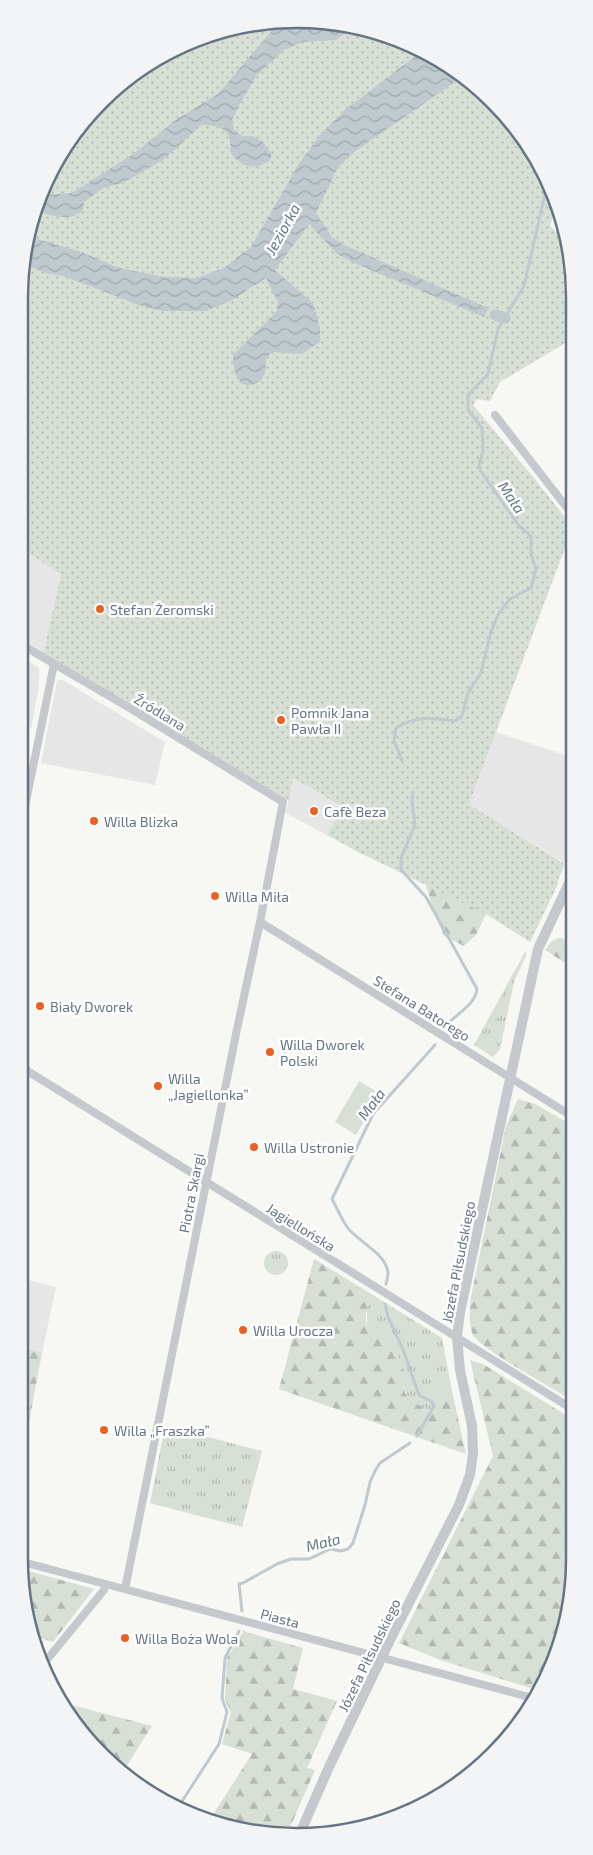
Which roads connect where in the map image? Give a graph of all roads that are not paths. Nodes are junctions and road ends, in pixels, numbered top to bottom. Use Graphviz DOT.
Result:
graph roads {
  1 [pos="495,415"];
  2 [pos="566,507"];
  3 [pos="28,649"];
  4 [pos="54,664"];
  5 [pos="28,792"];
  6 [pos="283,802"];
  7 [pos="566,889"];
  8 [pos="260,922"];
  9 [pos="28,1071"];
  10 [pos="510,1078"];
  11 [pos="566,1113"];
  12 [pos="206,1183"];
  13 [pos="457,1337"];
  14 [pos="566,1404"];
  15 [pos="28,1563"];
  16 [pos="106,1584"];
  17 [pos="125,1589"];
  18 [pos="382,1657"];
  19 [pos="47,1659"];
  20 [pos="527,1696"];
  21 [pos="302,1828"];
  1 -- 2 [label="street"];
  3 -- 4 [label="street, Źródlana"];
  4 -- 5 [label="street"];
  4 -- 6 [label="street, Źródlana"];
  6 -- 8 [label="street, Piotra Skargi"];
  7 -- 10 [label="street, Józefa Piłsudskiego"];
  8 -- 10 [label="street, Stefana Batorego"];
  8 -- 12 [label="street, Piotra Skargi"];
  9 -- 12 [label="street, Jagiellońska"];
  10 -- 11 [label="street, Stefana Batorego"];
  10 -- 13 [label="street, Józefa Piłsudskiego"];
  12 -- 13 [label="street, Jagiellońska"];
  12 -- 17 [label="street, Piotra Skargi"];
  13 -- 14 [label="street, Jagiellońska"];
  13 -- 18 [label="street, Józefa Piłsudskiego"];
  15 -- 16 [label="street, Piasta"];
  16 -- 17 [label="street, Piasta"];
  16 -- 19 [label="street"];
  17 -- 18 [label="street, Piasta"];
  18 -- 20 [label="street, Piasta"];
  18 -- 21 [label="street, Józefa Piłsudskiego"];
}
